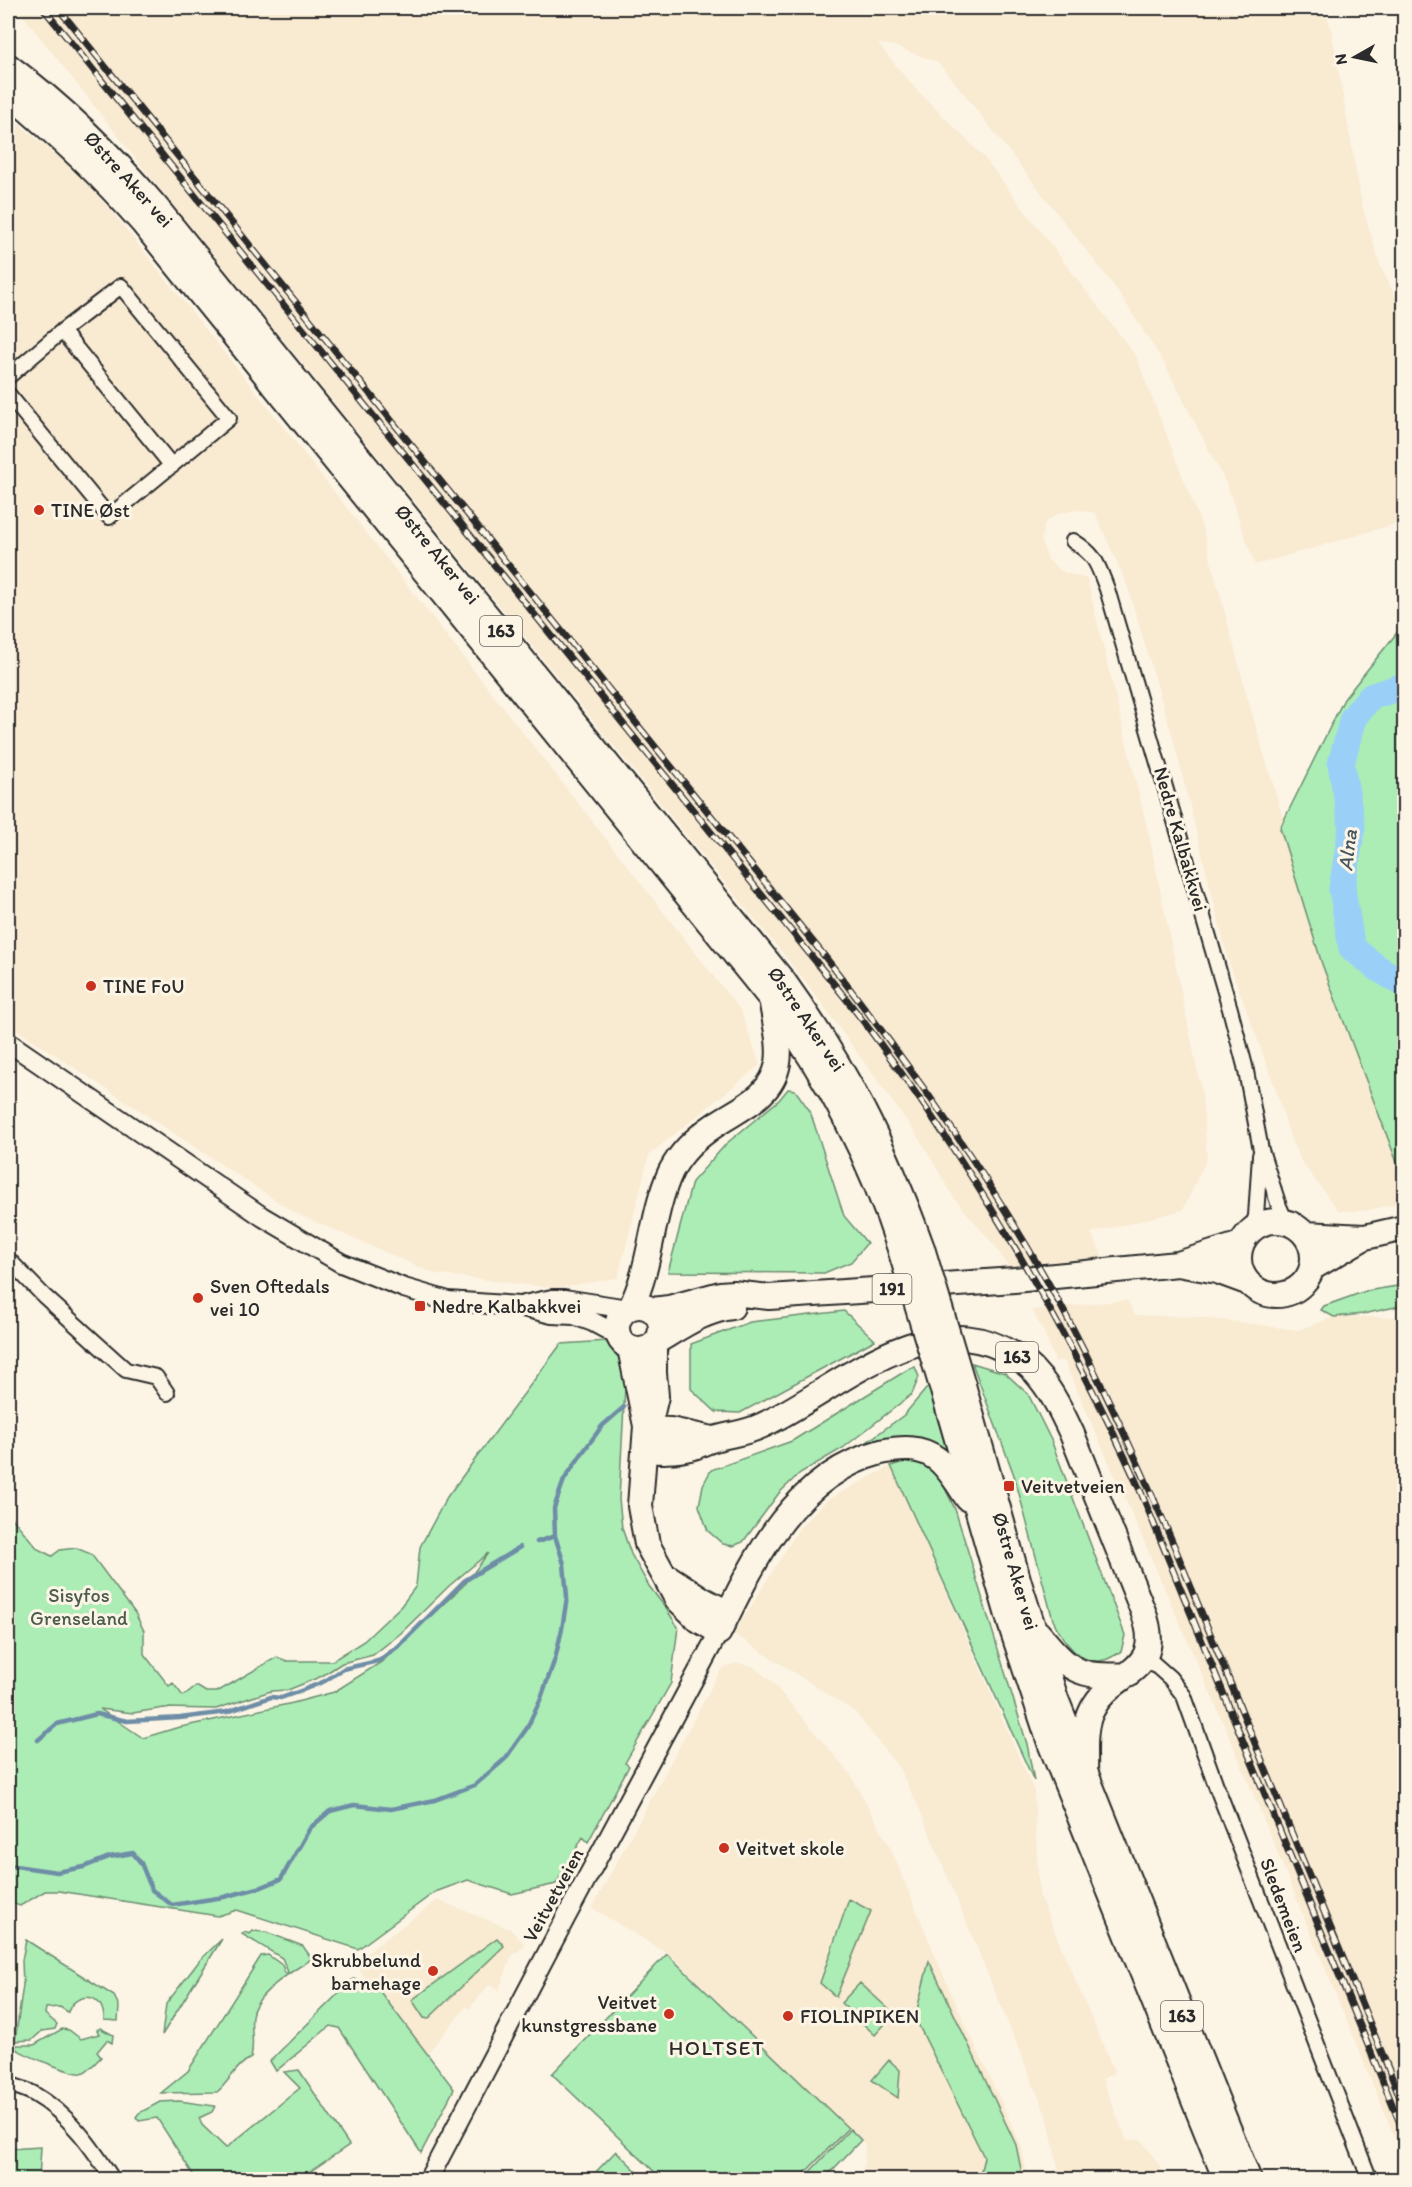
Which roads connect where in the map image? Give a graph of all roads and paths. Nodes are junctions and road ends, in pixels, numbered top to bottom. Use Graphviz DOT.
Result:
graph roads {
  1 [pos="8,66"];
  2 [pos="8,93"];
  3 [pos="62,331"];
  4 [pos="8,377"];
  5 [pos="8,394"];
  6 [pos="172,466"];
  7 [pos="1074,541"];
  8 [pos="771,999"];
  9 [pos="8,1042"];
  10 [pos="1261,1150"];
  11 [pos="1295,1228"];
  12 [pos="1404,1228"];
  13 [pos="1247,1236"];
  14 [pos="1365,1237"];
  15 [pos="911,1249"];
  16 [pos="8,1259"];
  17 [pos="1178,1264"];
  18 [pos="1312,1268"];
  19 [pos="1247,1282"];
  20 [pos="770,1297"];
  21 [pos="519,1306"];
  22 [pos="637,1309"];
  23 [pos="624,1342"];
  24 [pos="656,1343"];
  25 [pos="952,1386"];
  26 [pos="167,1393"];
  27 [pos="645,1435"];
  28 [pos="979,1514"];
  29 [pos="724,1622"];
  30 [pos="1032,1626"];
  31 [pos="1145,1656"];
  32 [pos="1128,1675"];
  33 [pos="1085,1775"];
  34 [pos="8,2084"];
  35 [pos="113,2180"];
  36 [pos="428,2180"];
  37 [pos="1226,2180"];
  38 [pos="1249,2180"];
  39 [pos="1370,2180"];
  1 -- 15 [label="highway, Østre Aker vei / 163"];
  2 -- 8 [label="highway, Østre Aker vei / 163"];
  3 -- 4 [label="street"];
  3 -- 6 [label="street"];
  3 -- 6 [label="street"];
  5 -- 6 [label="street"];
  7 -- 10 [label="street, Nedre Kalbakkvei"];
  8 -- 15 [label="highway, Østre Aker vei / 163"];
  8 -- 22 [label="highway"];
  9 -- 21 [label="main road"];
  10 -- 11 [label="street, Nedre Kalbakkvei"];
  10 -- 13 [label="street, Nedre Kalbakkvei"];
  11 -- 13 [label="highway"];
  11 -- 14 [label="highway"];
  11 -- 18 [label="highway"];
  12 -- 14 [label="highway"];
  13 -- 17 [label="highway, 191"];
  13 -- 19 [label="highway"];
  14 -- 18 [label="highway"];
  15 -- 25 [label="highway, Østre Aker vei / 163, bridge"];
  16 -- 26 [label="street"];
  17 -- 19 [label="highway, 191"];
  17 -- 20 [label="highway, 191"];
  18 -- 19 [label="highway"];
  20 -- 22 [label="highway, 191"];
  20 -- 24 [label="highway, 191"];
  21 -- 22 [label="main road"];
  21 -- 23 [label="main road"];
  22 -- 23 [label="highway"];
  22 -- 24 [label="highway"];
  23 -- 24 [label="highway, 191"];
  23 -- 27 [label="highway"];
  24 -- 27 [label="highway"];
  25 -- 28 [label="highway, Østre Aker vei / 163"];
  25 -- 30 [label="highway, Østre Aker vei / 163"];
  27 -- 29 [label="highway"];
  27 -- 31 [label="highway, 163"];
  28 -- 29 [label="highway, 163"];
  28 -- 37 [label="highway, Østre Aker vei / 163"];
  29 -- 36 [label="main road, Veitvetveien"];
  30 -- 32 [label="highway, 163"];
  30 -- 33 [label="highway, Østre Aker vei / 163"];
  31 -- 32 [label="highway, 163"];
  31 -- 39 [label="street, Sledemeien"];
  32 -- 33 [label="highway, 163"];
  33 -- 38 [label="highway, Østre Aker vei / 163"];
  34 -- 35 [label="street"];
}
